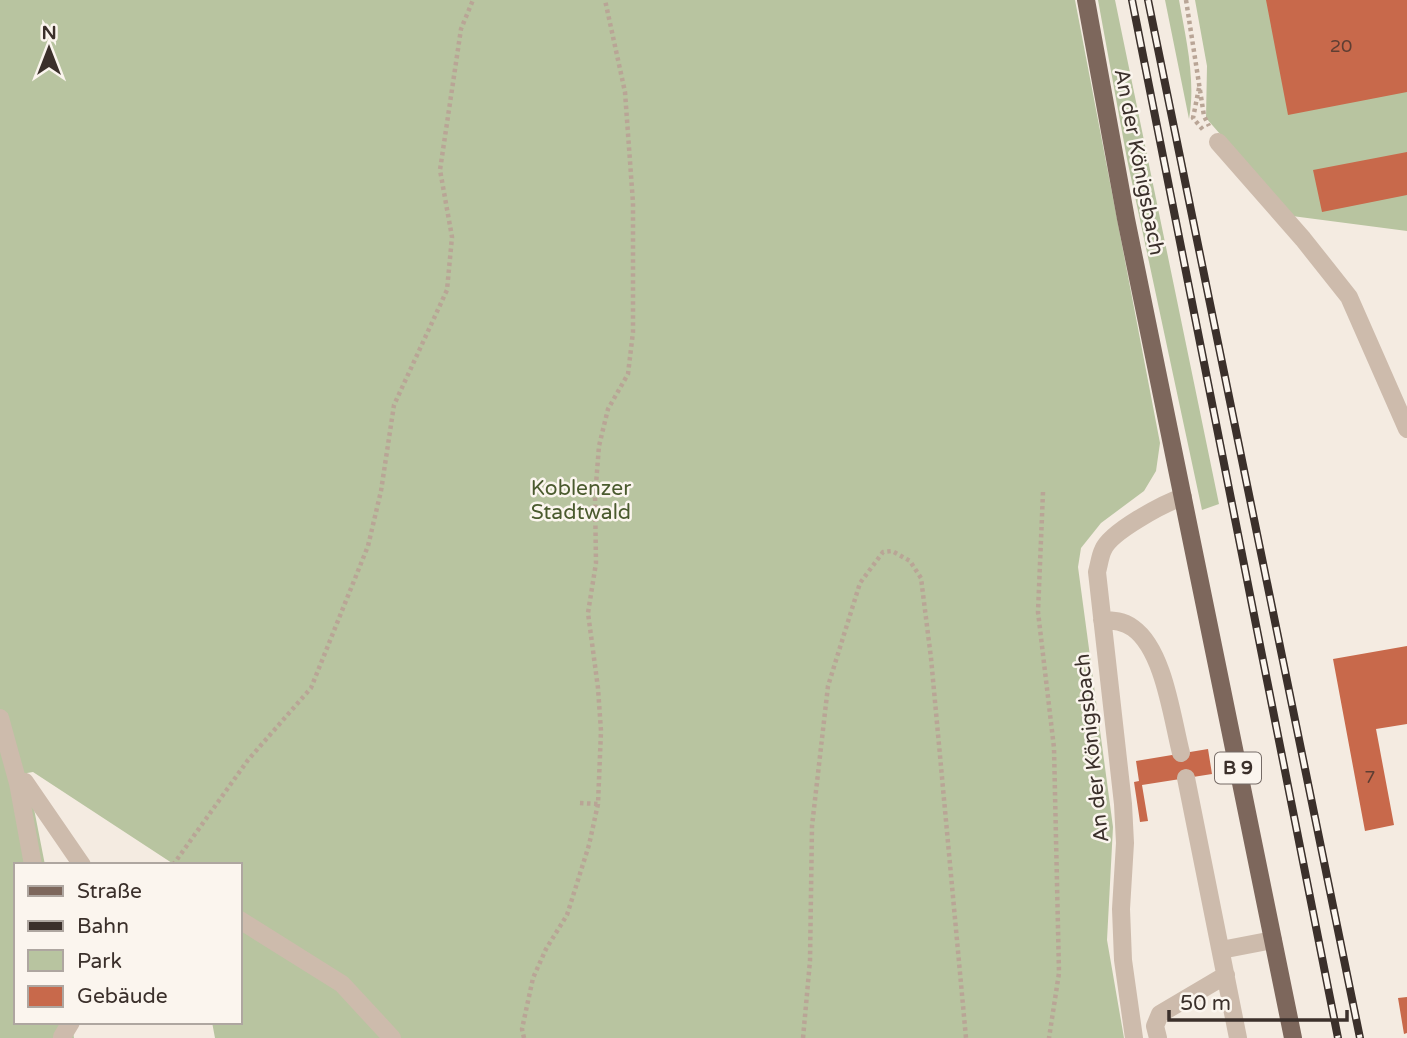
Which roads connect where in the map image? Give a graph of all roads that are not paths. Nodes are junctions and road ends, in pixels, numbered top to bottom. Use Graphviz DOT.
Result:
graph roads {
  1 [pos="1086,0"];
  2 [pos="1218,142"];
  3 [pos="1407,429"];
  4 [pos="1183,498"];
  5 [pos="1102,620"];
  6 [pos="0,718"];
  7 [pos="1181,754"];
  8 [pos="1186,778"];
  9 [pos="18,783"];
  10 [pos="33,863"];
  11 [pos="81,863"];
  12 [pos="242,921"];
  13 [pos="1273,940"];
  14 [pos="1221,950"];
  15 [pos="1226,975"];
  16 [pos="392,1038"];
  17 [pos="1134,1038"];
  18 [pos="1158,1038"];
  19 [pos="1238,1038"];
  20 [pos="1293,1038"];
  1 -- 4 [label="main road, An der Königsbach / B 9"];
  2 -- 3 [label="street"];
  4 -- 5 [label="street, An der Königsbach"];
  4 -- 13 [label="main road, An der Königsbach / B 9"];
  5 -- 7 [label="street"];
  5 -- 17 [label="street, An der Königsbach"];
  6 -- 9 [label="street"];
  8 -- 14 [label="street"];
  9 -- 10 [label="street"];
  9 -- 11 [label="street"];
  12 -- 16 [label="street"];
  13 -- 14 [label="street"];
  13 -- 20 [label="main road, An der Königsbach / B 9"];
  14 -- 15 [label="street"];
  15 -- 18 [label="street"];
  15 -- 19 [label="street"];
}
